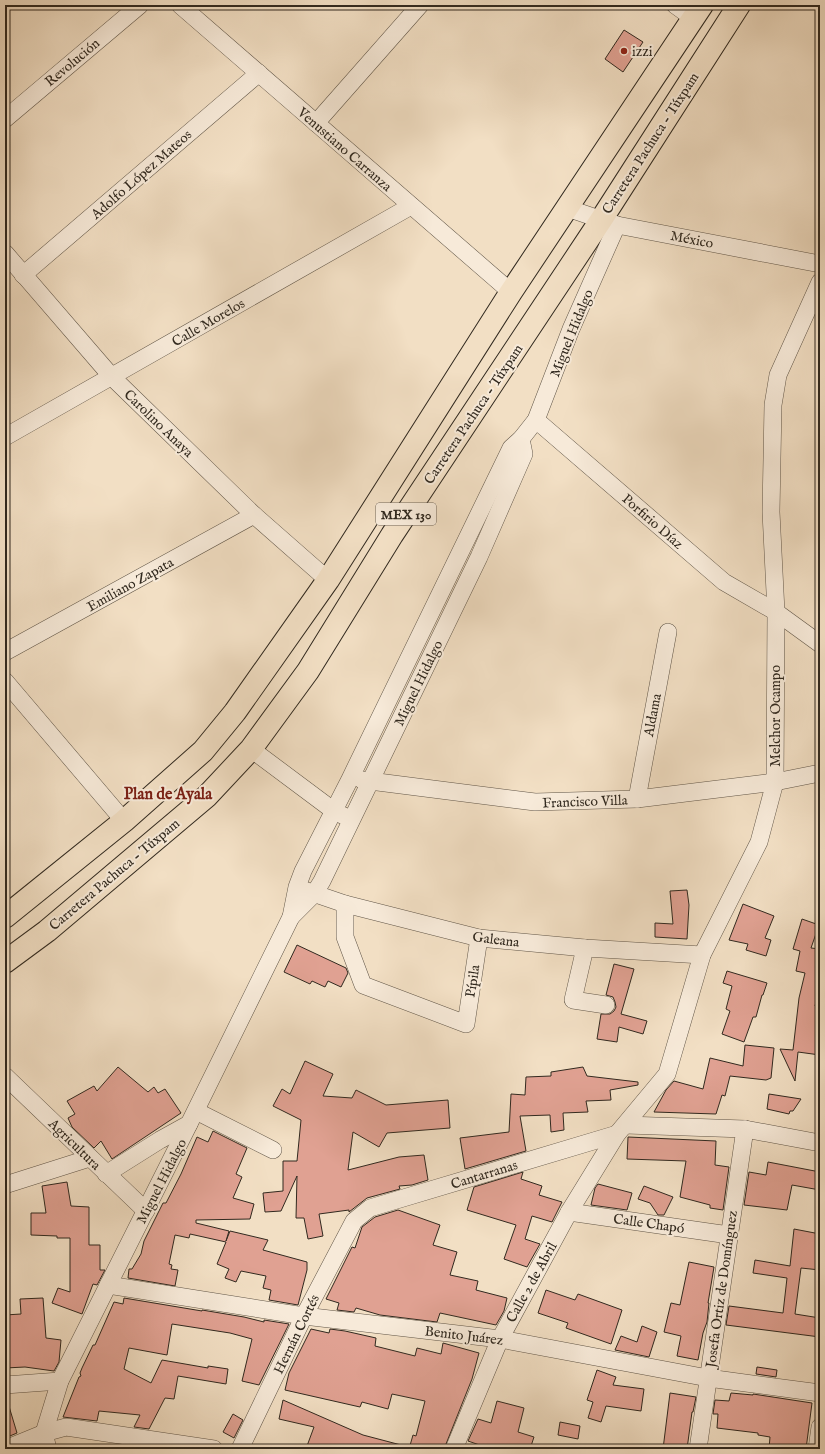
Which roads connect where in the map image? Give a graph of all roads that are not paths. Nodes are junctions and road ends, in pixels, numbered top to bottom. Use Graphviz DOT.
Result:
graph roads {
  1 [pos="140,5"];
  2 [pos="180,5"];
  3 [pos="420,5"];
  4 [pos="675,5"];
  5 [pos="739,5"];
  6 [pos="697,12"];
  7 [pos="258,73"];
  8 [pos="5,119"];
  9 [pos="316,123"];
  10 [pos="411,206"];
  11 [pos="566,208"];
  12 [pos="609,222"];
  13 [pos="5,253"];
  14 [pos="820,264"];
  15 [pos="23,275"];
  16 [pos="820,282"];
  17 [pos="511,292"];
  18 [pos="112,377"];
  19 [pos="536,420"];
  20 [pos="7,432"];
  21 [pos="521,439"];
  22 [pos="254,515"];
  23 [pos="452,570"];
  24 [pos="469,578"];
  25 [pos="328,580"];
  26 [pos="776,612"];
  27 [pos="668,632"];
  28 [pos="820,644"];
  29 [pos="5,652"];
  30 [pos="5,680"];
  31 [pos="251,750"];
  32 [pos="820,773"];
  33 [pos="350,779"];
  34 [pos="371,782"];
  35 [pos="775,782"];
  36 [pos="637,799"];
  37 [pos="334,811"];
  38 [pos="352,820"];
  39 [pos="124,821"];
  40 [pos="297,887"];
  41 [pos="314,894"];
  42 [pos="345,904"];
  43 [pos="5,917"];
  44 [pos="291,917"];
  45 [pos="479,938"];
  46 [pos="585,948"];
  47 [pos="702,955"];
  48 [pos="5,962"];
  49 [pos="606,1005"];
  50 [pos="5,1076"];
  51 [pos="193,1118"];
  52 [pos="622,1129"];
  53 [pos="745,1129"];
  54 [pos="820,1143"];
  55 [pos="273,1150"];
  56 [pos="90,1158"];
  57 [pos="106,1174"];
  58 [pos="5,1185"];
  59 [pos="146,1211"];
  60 [pos="569,1212"];
  61 [pos="354,1221"];
  62 [pos="729,1235"];
  63 [pos="108,1285"];
  64 [pos="304,1316"];
  65 [pos="500,1339"];
  66 [pos="708,1378"];
  67 [pos="60,1381"];
  68 [pos="5,1385"];
  69 [pos="820,1393"];
  70 [pos="820,1427"];
  71 [pos="46,1441"];
  72 [pos="5,1449"];
  73 [pos="214,1449"];
  74 [pos="240,1449"];
  75 [pos="454,1449"];
  76 [pos="698,1449"];
  77 [pos="817,1449"];
  1 -- 8 [label="street, Revolución"];
  2 -- 7 [label="street, Venustiano Carranza"];
  3 -- 9 [label="street"];
  4 -- 6 [label="street"];
  5 -- 12 [label="main road, Carretera Pachuca - Túxpam / MEX 130"];
  6 -- 11 [label="main road, MEX 130"];
  7 -- 9 [label="street, Venustiano Carranza"];
  7 -- 15 [label="street, Adolfo López Mateos"];
  9 -- 10 [label="street, Venustiano Carranza"];
  10 -- 17 [label="street, Venustiano Carranza"];
  10 -- 18 [label="street, Calle Morelos"];
  11 -- 12 [label="street, México"];
  11 -- 17 [label="main road, MEX 130"];
  12 -- 14 [label="street, México"];
  12 -- 19 [label="street, Miguel Hidalgo"];
  12 -- 31 [label="main road, Carretera Pachuca - Túxpam / MEX 130"];
  13 -- 15 [label="street, Carolino Anaya"];
  15 -- 18 [label="street, Carolino Anaya"];
  16 -- 26 [label="street, Melchor Ocampo"];
  17 -- 25 [label="main road, MEX 130"];
  18 -- 20 [label="street, Calle Morelos"];
  18 -- 22 [label="street, Carolino Anaya"];
  19 -- 21 [label="street, Miguel Hidalgo"];
  19 -- 26 [label="street, Porfirio Díaz"];
  21 -- 23 [label="street, Miguel Hidalgo"];
  21 -- 24 [label="street, Miguel Hidalgo"];
  22 -- 25 [label="street, Carolino Anaya"];
  22 -- 29 [label="street, Emiliano Zapata"];
  23 -- 24 [label="street"];
  23 -- 33 [label="street, Miguel Hidalgo"];
  24 -- 34 [label="street, Miguel Hidalgo"];
  25 -- 39 [label="main road, MEX 130"];
  26 -- 28 [label="street, Porfirio Díaz"];
  26 -- 35 [label="street, Melchor Ocampo"];
  27 -- 36 [label="street, Aldama"];
  30 -- 39 [label="street"];
  31 -- 37 [label="street"];
  31 -- 48 [label="main road, Carretera Pachuca - Túxpam / MEX 130"];
  32 -- 35 [label="street, Francisco Villa"];
  33 -- 34 [label="street, Francisco Villa"];
  33 -- 37 [label="street, Miguel Hidalgo"];
  34 -- 36 [label="street, Francisco Villa"];
  34 -- 38 [label="street, Miguel Hidalgo"];
  35 -- 36 [label="street, Francisco Villa"];
  35 -- 47 [label="street, Melchor Ocampo"];
  37 -- 38 [label="street"];
  37 -- 40 [label="street, Miguel Hidalgo"];
  38 -- 41 [label="street, Miguel Hidalgo"];
  39 -- 43 [label="main road, MEX 130"];
  40 -- 41 [label="street, Galeana"];
  40 -- 44 [label="street, Miguel Hidalgo"];
  41 -- 42 [label="street, Galeana"];
  41 -- 44 [label="street, Miguel Hidalgo"];
  42 -- 45 [label="street, Galeana"];
  42 -- 45 [label="street, Pípila"];
  44 -- 51 [label="street, Miguel Hidalgo"];
  45 -- 46 [label="street, Galeana"];
  46 -- 47 [label="street, Galeana"];
  46 -- 49 [label="street"];
  47 -- 52 [label="street, Melchor Ocampo"];
  50 -- 56 [label="street, Agricultura"];
  51 -- 55 [label="street"];
  51 -- 57 [label="street"];
  51 -- 59 [label="street, Miguel Hidalgo"];
  52 -- 53 [label="street, Cantarranas"];
  52 -- 60 [label="street, Calle 2 de Abril"];
  52 -- 61 [label="street, Cantarranas"];
  53 -- 54 [label="street, Cantarranas"];
  53 -- 62 [label="street, Josefa Ortiz de Domínguez"];
  56 -- 57 [label="street, Agricultura"];
  56 -- 58 [label="street"];
  57 -- 59 [label="street, Agricultura"];
  59 -- 63 [label="street, Miguel Hidalgo"];
  60 -- 62 [label="street, Calle Chapó"];
  60 -- 65 [label="street, Calle 2 de Abril"];
  61 -- 64 [label="street, Hernán Cortés"];
  62 -- 66 [label="street, Josefa Ortiz de Domínguez"];
  63 -- 64 [label="street, Benito Juárez"];
  63 -- 67 [label="street, Miguel Hidalgo"];
  64 -- 65 [label="street, Benito Juárez"];
  64 -- 74 [label="street, Hernán Cortés"];
  65 -- 66 [label="street, Benito Juárez"];
  65 -- 75 [label="street, Calle 2 de Abril"];
  66 -- 69 [label="street, Benito Juárez"];
  66 -- 76 [label="street, Josefa Ortiz de Domínguez"];
  67 -- 68 [label="street"];
  67 -- 71 [label="street, Miguel Hidalgo"];
  70 -- 77 [label="street"];
  71 -- 72 [label="street"];
  71 -- 73 [label="street"];
}
